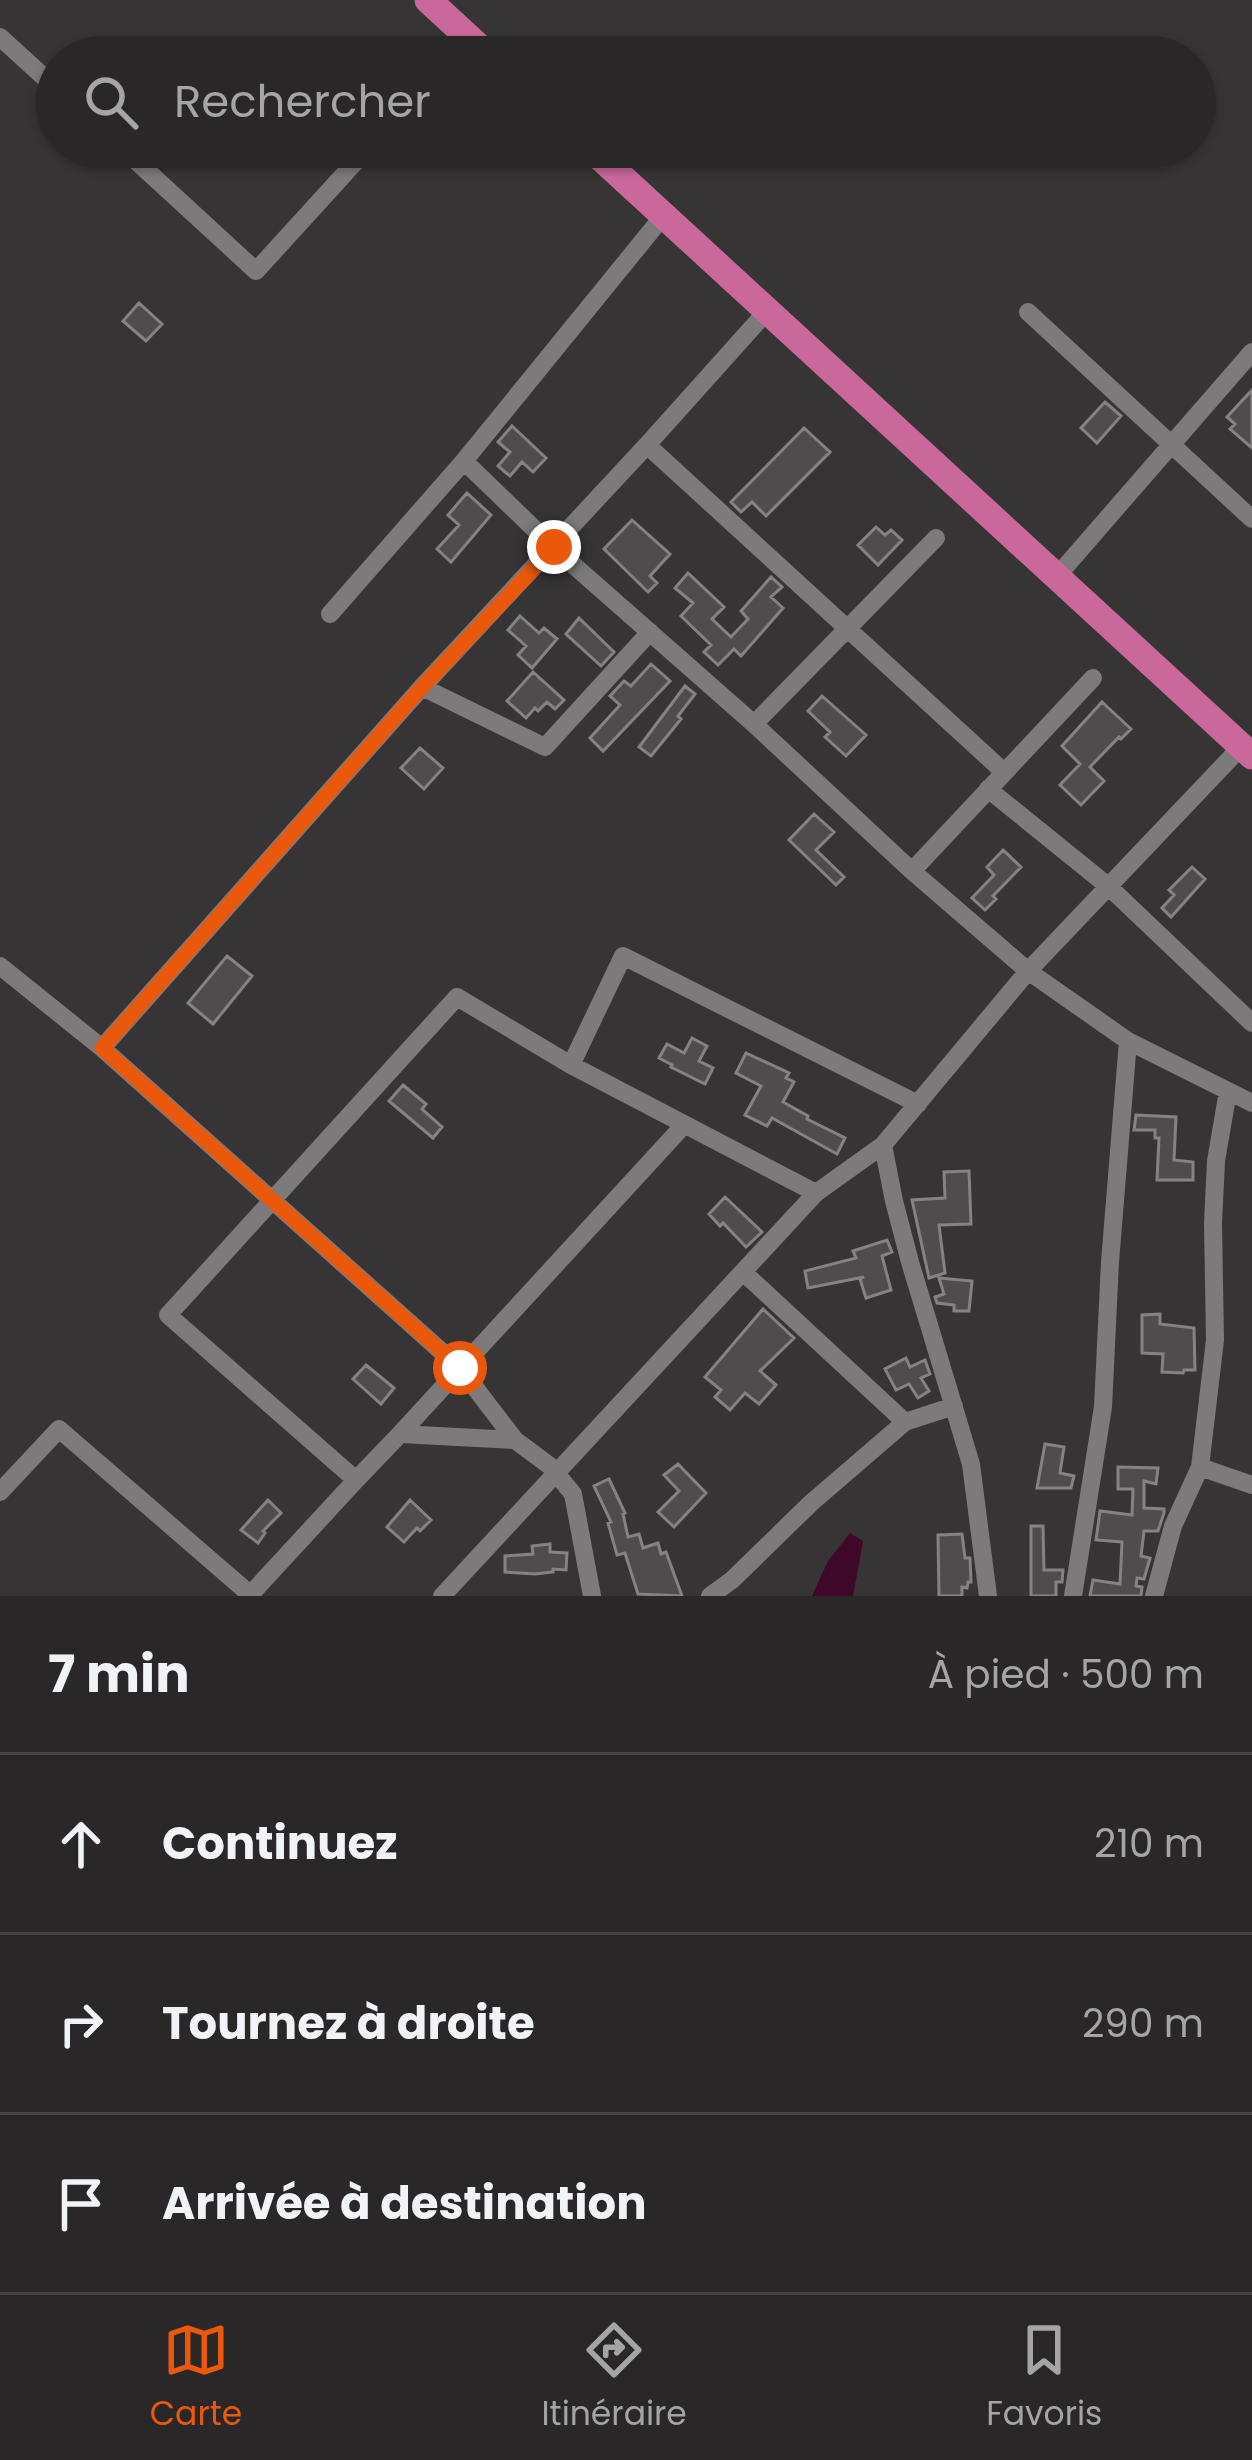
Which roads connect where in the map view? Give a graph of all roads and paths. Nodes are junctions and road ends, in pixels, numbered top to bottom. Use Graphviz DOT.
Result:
graph roads {
  1 [pos="428,0"];
  2 [pos="458,36"];
  3 [pos="0,37"];
  4 [pos="36,70"];
  5 [pos="144,168"];
  6 [pos="350,168"];
  7 [pos="612,168"];
  8 [pos="664,215"];
  9 [pos="768,310"];
  10 [pos="1028,312"];
  11 [pos="1252,352"];
  12 [pos="1172,444"];
  13 [pos="647,445"];
  14 [pos="464,461"];
  15 [pos="1252,519"];
  16 [pos="936,538"];
  17 [pos="554,547"];
  18 [pos="1058,574"];
  19 [pos="330,614"];
  20 [pos="846,630"];
  21 [pos="650,632"];
  22 [pos="1093,678"];
  23 [pos="422,687"];
  24 [pos="754,724"];
  25 [pos="1247,751"];
  26 [pos="1004,772"];
  27 [pos="988,789"];
  28 [pos="912,871"];
  29 [pos="1108,886"];
  30 [pos="0,966"];
  31 [pos="1028,971"];
  32 [pos="1252,1023"];
  33 [pos="1128,1041"];
  34 [pos="102,1048"];
  35 [pos="571,1065"];
  36 [pos="1228,1091"];
  37 [pos="1252,1103"];
  38 [pos="918,1104"];
  39 [pos="684,1125"];
  40 [pos="883,1145"];
  41 [pos="816,1193"];
  42 [pos="273,1201"];
  43 [pos="742,1272"];
  44 [pos="460,1368"];
  45 [pos="954,1406"];
  46 [pos="904,1422"];
  47 [pos="400,1434"];
  48 [pos="515,1440"];
  49 [pos="1200,1467"];
  50 [pos="555,1473"];
  51 [pos="356,1480"];
  52 [pos="1252,1485"];
  53 [pos="0,1492"];
  54 [pos="250,1595"];
  55 [pos="442,1596"];
  56 [pos="592,1596"];
  57 [pos="710,1596"];
  58 [pos="988,1596"];
  59 [pos="1073,1596"];
  60 [pos="1154,1596"];
  1 -- 2 [label="highway"];
  3 -- 4 [label="street"];
  5 -- 6 [label="street"];
  7 -- 8 [label="highway"];
  8 -- 9 [label="highway"];
  8 -- 14 [label="street"];
  9 -- 13 [label="street"];
  9 -- 18 [label="highway"];
  10 -- 12 [label="street"];
  11 -- 12 [label="street"];
  12 -- 15 [label="street"];
  12 -- 18 [label="street"];
  13 -- 17 [label="street"];
  13 -- 20 [label="street"];
  14 -- 17 [label="street"];
  14 -- 19 [label="street"];
  16 -- 20 [label="street"];
  17 -- 21 [label="street"];
  17 -- 23 [label="street"];
  18 -- 25 [label="highway"];
  20 -- 24 [label="street"];
  20 -- 26 [label="street"];
  21 -- 23 [label="street"];
  21 -- 24 [label="street"];
  22 -- 26 [label="street"];
  23 -- 34 [label="street"];
  24 -- 28 [label="street"];
  25 -- 29 [label="street"];
  26 -- 27 [label="street"];
  27 -- 28 [label="street"];
  27 -- 29 [label="street"];
  28 -- 31 [label="street"];
  29 -- 31 [label="street"];
  29 -- 32 [label="street"];
  30 -- 34 [label="street"];
  31 -- 33 [label="street"];
  31 -- 38 [label="street"];
  33 -- 36 [label="street"];
  33 -- 59 [label="street"];
  34 -- 42 [label="street"];
  35 -- 38 [label="street"];
  35 -- 39 [label="street"];
  35 -- 42 [label="street"];
  36 -- 37 [label="street"];
  36 -- 49 [label="street"];
  38 -- 40 [label="street"];
  39 -- 41 [label="street"];
  39 -- 44 [label="street"];
  40 -- 41 [label="street"];
  40 -- 45 [label="street"];
  41 -- 43 [label="street"];
  42 -- 44 [label="street"];
  42 -- 51 [label="street"];
  43 -- 46 [label="street"];
  43 -- 50 [label="street"];
  44 -- 47 [label="street"];
  44 -- 48 [label="street"];
  45 -- 46 [label="street"];
  45 -- 58 [label="street"];
  46 -- 57 [label="street"];
  47 -- 48 [label="street"];
  47 -- 51 [label="street"];
  48 -- 50 [label="street"];
  49 -- 52 [label="street"];
  49 -- 60 [label="street"];
  50 -- 55 [label="street"];
  50 -- 56 [label="street"];
  51 -- 54 [label="street"];
  53 -- 54 [label="street"];
}
